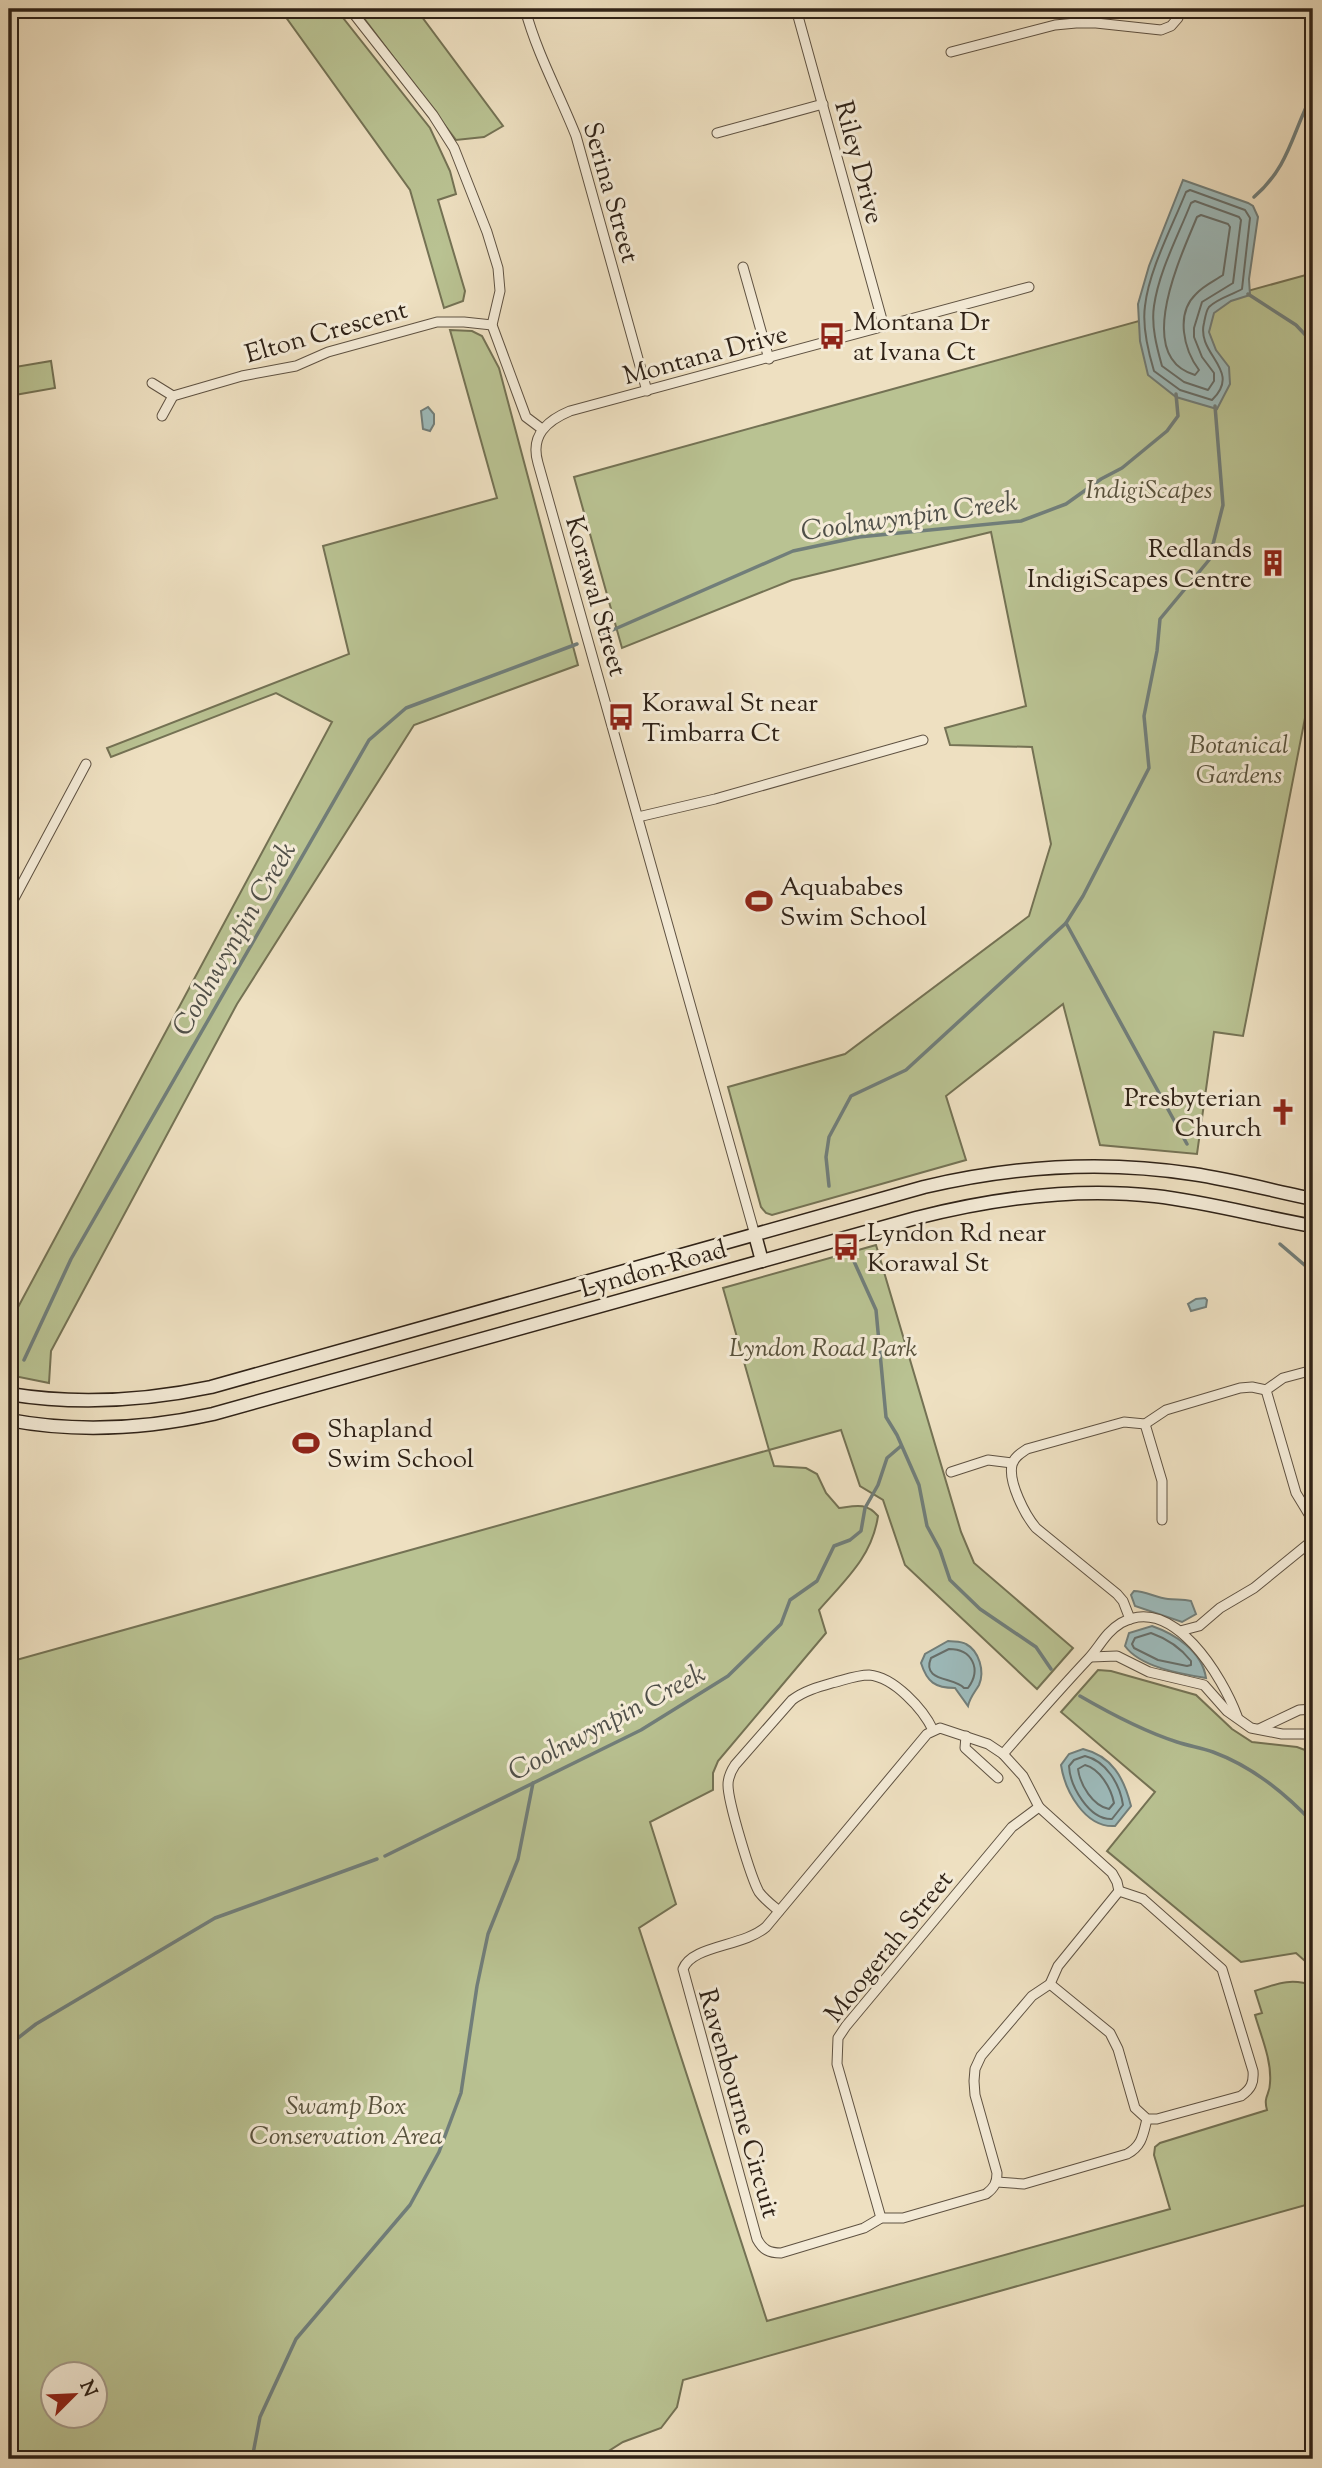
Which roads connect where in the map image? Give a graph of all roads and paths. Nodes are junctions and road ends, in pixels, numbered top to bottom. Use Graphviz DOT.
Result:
graph roads {
  1 [pos="350,9"];
  2 [pos="525,9"];
  3 [pos="796,9"];
  4 [pos="1179,9"];
  5 [pos="951,52"];
  6 [pos="822,104"];
  7 [pos="716,132"];
  8 [pos="743,267"];
  9 [pos="1029,287"];
  10 [pos="492,325"];
  11 [pos="884,327"];
  12 [pos="769,359"];
  13 [pos="152,383"];
  14 [pos="646,391"];
  15 [pos="173,396"];
  16 [pos="162,416"];
  17 [pos="541,429"];
  18 [pos="923,740"];
  19 [pos="86,764"];
  20 [pos="638,817"];
  21 [pos="9,908"];
  22 [pos="1313,1199"];
  23 [pos="1313,1226"];
  24 [pos="755,1235"];
  25 [pos="762,1261"];
  26 [pos="1313,1370"];
  27 [pos="1266,1390"];
  28 [pos="9,1394"];
  29 [pos="9,1420"];
  30 [pos="1145,1424"];
  31 [pos="1012,1463"];
  32 [pos="951,1472"];
  33 [pos="1162,1520"];
  34 [pos="1313,1521"];
  35 [pos="1313,1540"];
  36 [pos="1130,1619"];
  37 [pos="1199,1626"];
  38 [pos="1181,1631"];
  39 [pos="1107,1634"];
  40 [pos="1196,1644"];
  41 [pos="1117,1656"];
  42 [pos="1091,1657"];
  43 [pos="1313,1709"];
  44 [pos="1237,1716"];
  45 [pos="933,1730"];
  46 [pos="1258,1730"];
  47 [pos="1313,1734"];
  48 [pos="966,1736"];
  49 [pos="1003,1754"];
  50 [pos="998,1779"];
  51 [pos="1039,1807"];
  52 [pos="1119,1892"];
  53 [pos="779,1911"];
  54 [pos="1050,1984"];
  55 [pos="1147,2119"];
  56 [pos="997,2182"];
  57 [pos="881,2218"];
  1 -- 10 [label="street"];
  2 -- 14 [label="street, Serina Street"];
  3 -- 6 [label="street, Riley Drive"];
  4 -- 5 [label="street"];
  6 -- 7 [label="street"];
  6 -- 11 [label="street, Riley Drive"];
  8 -- 12 [label="street"];
  9 -- 11 [label="street, Montana Drive"];
  10 -- 15 [label="street, Elton Crescent"];
  10 -- 17 [label="street"];
  11 -- 12 [label="street, Montana Drive"];
  12 -- 14 [label="street, Montana Drive"];
  13 -- 15 [label="street"];
  14 -- 17 [label="street, Montana Drive"];
  15 -- 16 [label="street"];
  17 -- 20 [label="street, Korawal Street"];
  18 -- 20 [label="street"];
  19 -- 21 [label="street"];
  20 -- 24 [label="street, Korawal Street"];
  22 -- 24 [label="main road, Lyndon Road"];
  23 -- 25 [label="main road, Lyndon Road"];
  24 -- 25 [label="main road"];
  24 -- 28 [label="main road, Lyndon Road"];
  25 -- 29 [label="main road, Lyndon Road"];
  26 -- 27 [label="street"];
  27 -- 30 [label="street"];
  27 -- 34 [label="street"];
  30 -- 31 [label="street"];
  30 -- 33 [label="street"];
  31 -- 32 [label="street"];
  31 -- 36 [label="street"];
  35 -- 37 [label="street"];
  36 -- 38 [label="street"];
  36 -- 39 [label="street"];
  37 -- 38 [label="street"];
  37 -- 40 [label="street"];
  38 -- 40 [label="street"];
  39 -- 41 [label="street"];
  39 -- 42 [label="street"];
  40 -- 44 [label="street"];
  41 -- 42 [label="street"];
  41 -- 44 [label="street"];
  42 -- 49 [label="street"];
  43 -- 46 [label="street"];
  44 -- 46 [label="street"];
  45 -- 48 [label="street"];
  45 -- 53 [label="street, Ravenbourne Circuit"];
  45 -- 53 [label="street"];
  46 -- 47 [label="street"];
  48 -- 49 [label="street"];
  48 -- 50 [label="street"];
  49 -- 51 [label="street"];
  51 -- 52 [label="street"];
  51 -- 57 [label="street, Moogerah Street"];
  52 -- 54 [label="street"];
  52 -- 55 [label="street"];
  53 -- 57 [label="street, Ravenbourne Circuit"];
  54 -- 55 [label="street"];
  54 -- 56 [label="street"];
  55 -- 56 [label="street"];
  56 -- 57 [label="street, Ravenbourne Circuit"];
}
